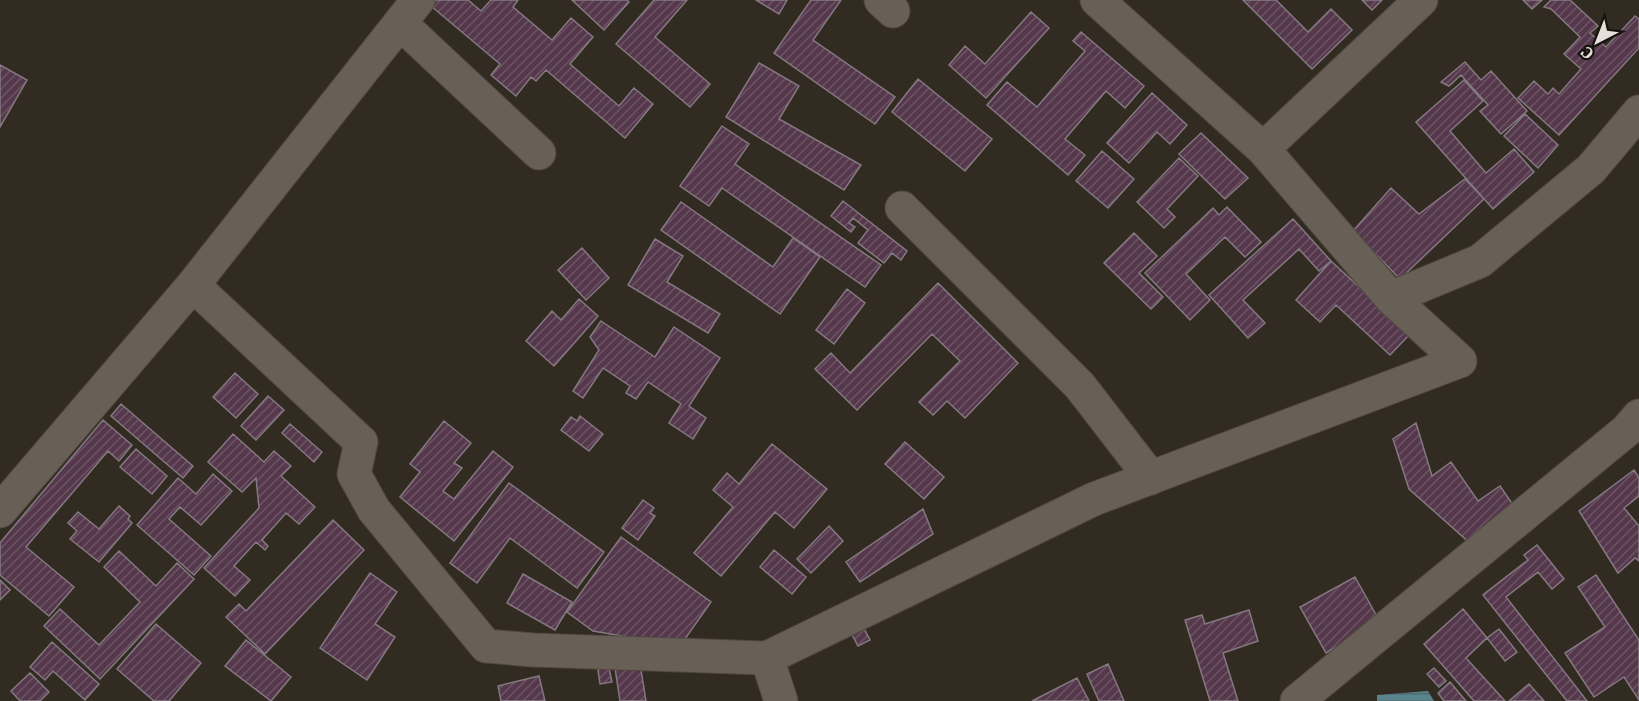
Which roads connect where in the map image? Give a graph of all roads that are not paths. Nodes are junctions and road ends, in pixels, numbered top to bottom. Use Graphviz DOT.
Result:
graph roads {
  1 [pos="1096,0"];
  2 [pos="1421,0"];
  3 [pos="409,11"];
  4 [pos="1639,112"];
  5 [pos="1263,149"];
  6 [pos="539,153"];
  7 [pos="902,208"];
  8 [pos="193,285"];
  9 [pos="1391,298"];
  10 [pos="1639,416"];
  11 [pos="1151,478"];
  12 [pos="0,511"];
  13 [pos="767,658"];
  14 [pos="781,701"];
  15 [pos="1297,701"];
  1 -- 5 [label="street"];
  2 -- 5 [label="street"];
  3 -- 6 [label="street"];
  3 -- 8 [label="street"];
  4 -- 9 [label="street"];
  5 -- 9 [label="street"];
  7 -- 11 [label="street"];
  8 -- 12 [label="street"];
  8 -- 13 [label="street"];
  9 -- 11 [label="street"];
  10 -- 15 [label="street"];
  11 -- 13 [label="street"];
  13 -- 14 [label="street"];
}
